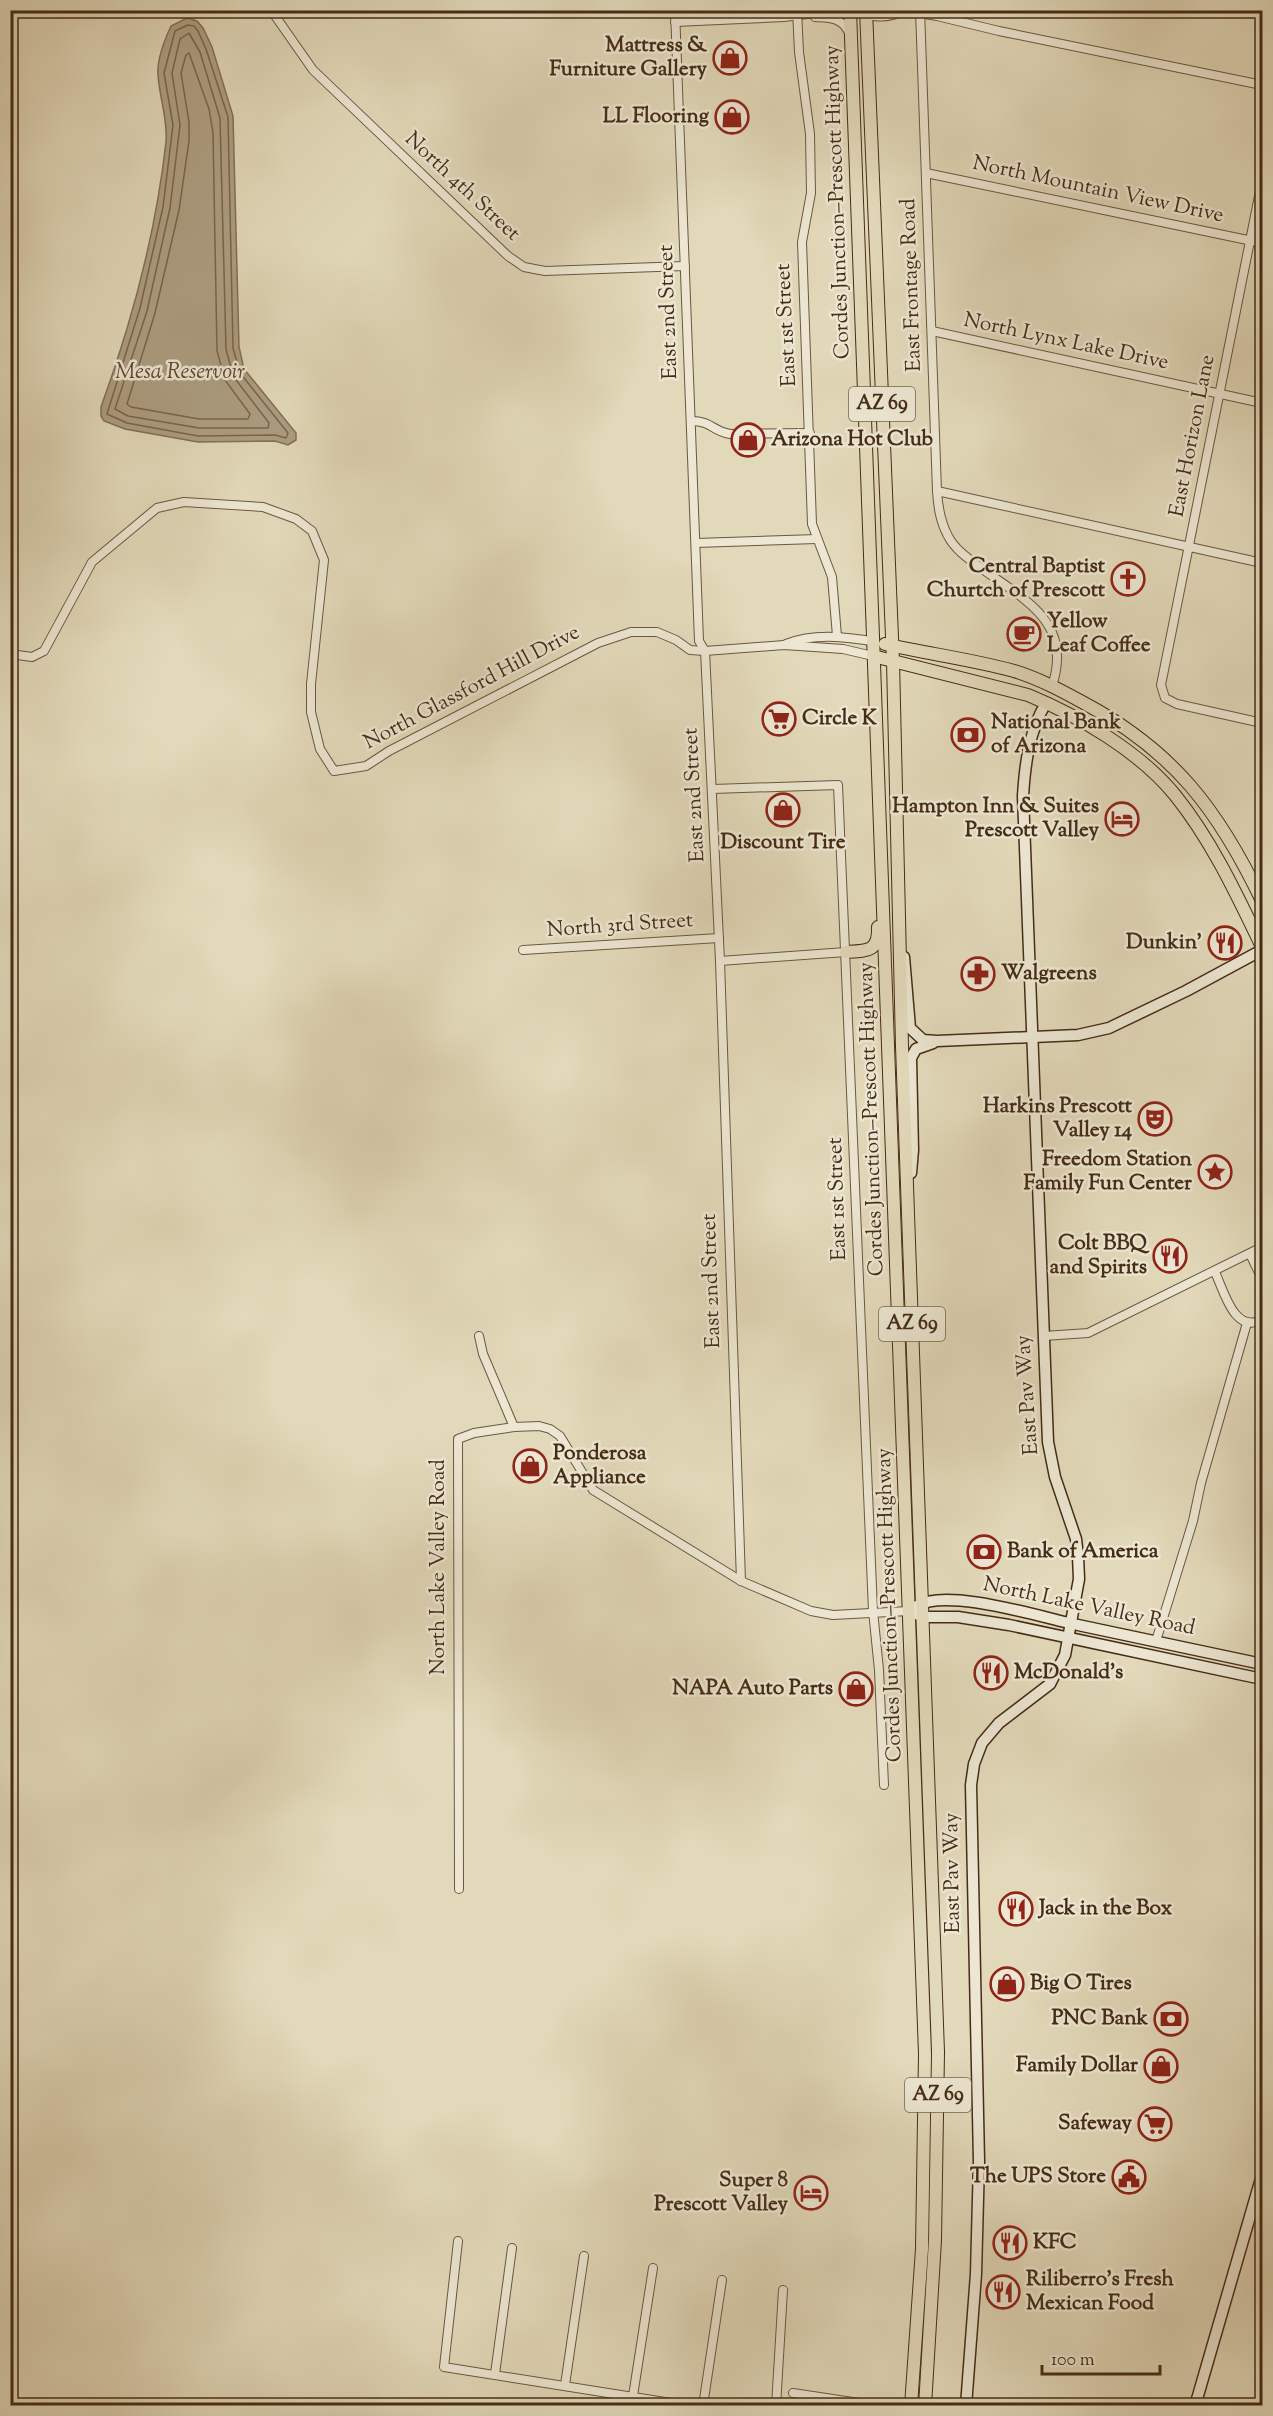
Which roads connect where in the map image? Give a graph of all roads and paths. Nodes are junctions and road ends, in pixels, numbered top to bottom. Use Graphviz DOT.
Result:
graph roads {
  1 [pos="271,10"];
  2 [pos="675,10"];
  3 [pos="837,10"];
  4 [pos="902,11"];
  5 [pos="859,12"];
  6 [pos="920,12"];
  7 [pos="797,13"];
  8 [pos="808,16"];
  9 [pos="675,21"];
  10 [pos="851,39"];
  11 [pos="1263,85"];
  12 [pos="926,173"];
  13 [pos="1263,181"];
  14 [pos="1251,240"];
  15 [pos="1263,243"];
  16 [pos="685,266"];
  17 [pos="932,331"];
  18 [pos="1219,394"];
  19 [pos="1263,403"];
  20 [pos="691,421"];
  21 [pos="810,433"];
  22 [pos="937,491"];
  23 [pos="817,539"];
  24 [pos="696,543"];
  25 [pos="1189,547"];
  26 [pos="1263,563"];
  27 [pos="837,636"];
  28 [pos="872,641"];
  29 [pos="784,645"];
  30 [pos="892,645"];
  31 [pos="705,651"];
  32 [pos="10,654"];
  33 [pos="873,656"];
  34 [pos="893,661"];
  35 [pos="996,686"];
  36 [pos="1052,686"];
  37 [pos="1046,703"];
  38 [pos="1113,719"];
  39 [pos="1263,723"];
  40 [pos="713,789"];
  41 [pos="880,812"];
  42 [pos="1263,901"];
  43 [pos="719,938"];
  44 [pos="901,942"];
  45 [pos="1263,949"];
  46 [pos="523,950"];
  47 [pos="846,952"];
  48 [pos="720,961"];
  49 [pos="1031,1038"];
  50 [pos="937,1041"];
  51 [pos="908,1212"];
  52 [pos="1263,1247"];
  53 [pos="1250,1254"];
  54 [pos="1215,1272"];
  55 [pos="1263,1279"];
  56 [pos="1263,1320"];
  57 [pos="1246,1323"];
  58 [pos="479,1336"];
  59 [pos="1044,1336"];
  60 [pos="514,1427"];
  61 [pos="741,1581"];
  62 [pos="922,1603"];
  63 [pos="873,1611"];
  64 [pos="909,1611"];
  65 [pos="923,1617"];
  66 [pos="1072,1624"];
  67 [pos="1069,1637"];
  68 [pos="1156,1641"];
  69 [pos="1263,1664"];
  70 [pos="1263,1679"];
  71 [pos="884,1785"];
  72 [pos="459,1889"];
  73 [pos="925,2107"];
  74 [pos="938,2117"];
  75 [pos="1263,2175"];
  76 [pos="458,2241"];
  77 [pos="512,2248"];
  78 [pos="584,2256"];
  79 [pos="653,2268"];
  80 [pos="722,2280"];
  81 [pos="783,2290"];
  82 [pos="495,2374"];
  83 [pos="565,2385"];
  84 [pos="793,2393"];
  85 [pos="633,2396"];
  86 [pos="690,2406"];
  87 [pos="703,2406"];
  88 [pos="776,2406"];
  89 [pos="879,2406"];
  90 [pos="911,2406"];
  91 [pos="925,2406"];
  92 [pos="966,2406"];
  93 [pos="1195,2406"];
  1 -- 16 [label="street, North 4th Street"];
  2 -- 9 [label="street, East 2nd Street"];
  3 -- 8 [label="street"];
  4 -- 5 [label="street"];
  4 -- 6 [label="street"];
  5 -- 10 [label="main road, Cordes Junction–Prescott Highway / AZ 69"];
  5 -- 30 [label="main road, Cordes Junction–Prescott Highway / AZ 69"];
  6 -- 11 [label="street"];
  6 -- 12 [label="street, East Frontage Road"];
  7 -- 8 [label="street"];
  7 -- 9 [label="street"];
  7 -- 21 [label="street, East 1st Street"];
  8 -- 10 [label="street"];
  9 -- 16 [label="street, East 2nd Street"];
  10 -- 28 [label="main road, Cordes Junction–Prescott Highway / AZ 69"];
  12 -- 14 [label="street, North Mountain View Drive"];
  12 -- 17 [label="street, East Frontage Road"];
  13 -- 14 [label="street, East Horizon Lane"];
  14 -- 15 [label="street, North Mountain View Drive"];
  14 -- 18 [label="street, East Horizon Lane"];
  16 -- 20 [label="street, East 2nd Street"];
  17 -- 18 [label="street, North Lynx Lake Drive"];
  17 -- 22 [label="street, East Frontage Road"];
  18 -- 19 [label="street, North Lynx Lake Drive"];
  18 -- 25 [label="street, East Horizon Lane"];
  20 -- 21 [label="street"];
  20 -- 24 [label="street, East 2nd Street"];
  21 -- 23 [label="street, East 1st Street"];
  22 -- 25 [label="street"];
  22 -- 36 [label="street, East Frontage Road"];
  23 -- 24 [label="street"];
  23 -- 27 [label="street, East 1st Street"];
  24 -- 31 [label="street, East 2nd Street"];
  25 -- 26 [label="street"];
  25 -- 39 [label="street, East Horizon Lane"];
  27 -- 28 [label="street, North Glassford Hill Drive"];
  27 -- 29 [label="street, North Glassford Hill Drive"];
  28 -- 30 [label="main road, North Glassford Hill Drive"];
  28 -- 33 [label="main road, Cordes Junction–Prescott Highway / AZ 69"];
  29 -- 31 [label="street, North Glassford Hill Drive"];
  29 -- 33 [label="street, North Glassford Hill Drive"];
  30 -- 34 [label="main road, Cordes Junction–Prescott Highway / AZ 69"];
  30 -- 36 [label="main road, North Glassford Hill Drive"];
  31 -- 32 [label="street, North Glassford Hill Drive"];
  31 -- 40 [label="street, East 2nd Street"];
  33 -- 34 [label="main road, North Glassford Hill Drive"];
  33 -- 41 [label="main road, Cordes Junction–Prescott Highway / AZ 69"];
  34 -- 35 [label="main road, North Glassford Hill Drive"];
  34 -- 44 [label="main road, Cordes Junction–Prescott Highway / AZ 69"];
  35 -- 36 [label="main road"];
  35 -- 37 [label="main road, North Glassford Hill Drive"];
  36 -- 38 [label="main road, North Glassford Hill Drive"];
  37 -- 38 [label="main road"];
  37 -- 45 [label="main road"];
  37 -- 49 [label="street, East Pav Way"];
  38 -- 42 [label="main road"];
  40 -- 43 [label="street, East 2nd Street"];
  40 -- 47 [label="street, East 1st Street"];
  41 -- 47 [label="main road"];
  41 -- 64 [label="main road, Cordes Junction–Prescott Highway / AZ 69"];
  43 -- 46 [label="street, North 3rd Street"];
  43 -- 48 [label="street, East 2nd Street"];
  44 -- 50 [label="street"];
  44 -- 51 [label="main road, Cordes Junction–Prescott Highway / AZ 69"];
  45 -- 49 [label="street"];
  47 -- 48 [label="street"];
  47 -- 63 [label="street, East 1st Street"];
  48 -- 61 [label="street, East 2nd Street"];
  49 -- 50 [label="street"];
  49 -- 59 [label="street, East Pav Way"];
  50 -- 51 [label="street"];
  51 -- 62 [label="main road, Cordes Junction–Prescott Highway / AZ 69"];
  52 -- 53 [label="street"];
  53 -- 54 [label="street"];
  53 -- 55 [label="street"];
  54 -- 57 [label="street"];
  54 -- 59 [label="street"];
  56 -- 57 [label="street"];
  57 -- 68 [label="street"];
  58 -- 60 [label="street"];
  59 -- 66 [label="street, East Pav Way"];
  60 -- 61 [label="street, North Lake Valley Road"];
  60 -- 72 [label="street, North Lake Valley Road"];
  61 -- 63 [label="street, North Lake Valley Road"];
  62 -- 64 [label="street"];
  62 -- 65 [label="main road, Cordes Junction–Prescott Highway / AZ 69"];
  62 -- 66 [label="street, North Lake Valley Road"];
  63 -- 64 [label="street, North Lake Valley Road"];
  63 -- 71 [label="street, East 1st Street"];
  64 -- 65 [label="street, North Lake Valley Road"];
  64 -- 73 [label="main road, Cordes Junction–Prescott Highway / AZ 69"];
  65 -- 67 [label="street, North Lake Valley Road"];
  65 -- 74 [label="main road, Cordes Junction–Prescott Highway / AZ 69"];
  66 -- 67 [label="street, East Pav Way"];
  66 -- 68 [label="street, North Lake Valley Road"];
  67 -- 70 [label="street, North Lake Valley Road"];
  67 -- 92 [label="street, East Pav Way"];
  68 -- 69 [label="street, North Lake Valley Road"];
  73 -- 74 [label="main road"];
  73 -- 90 [label="main road, Cordes Junction–Prescott Highway / AZ 69"];
  74 -- 91 [label="main road, Cordes Junction–Prescott Highway / AZ 69"];
  75 -- 93 [label="street"];
  76 -- 82 [label="street"];
  77 -- 82 [label="street"];
  78 -- 83 [label="street"];
  79 -- 85 [label="street"];
  80 -- 87 [label="street"];
  81 -- 88 [label="street"];
  82 -- 83 [label="street"];
  83 -- 85 [label="street"];
  84 -- 89 [label="street"];
  85 -- 86 [label="street"];
}
